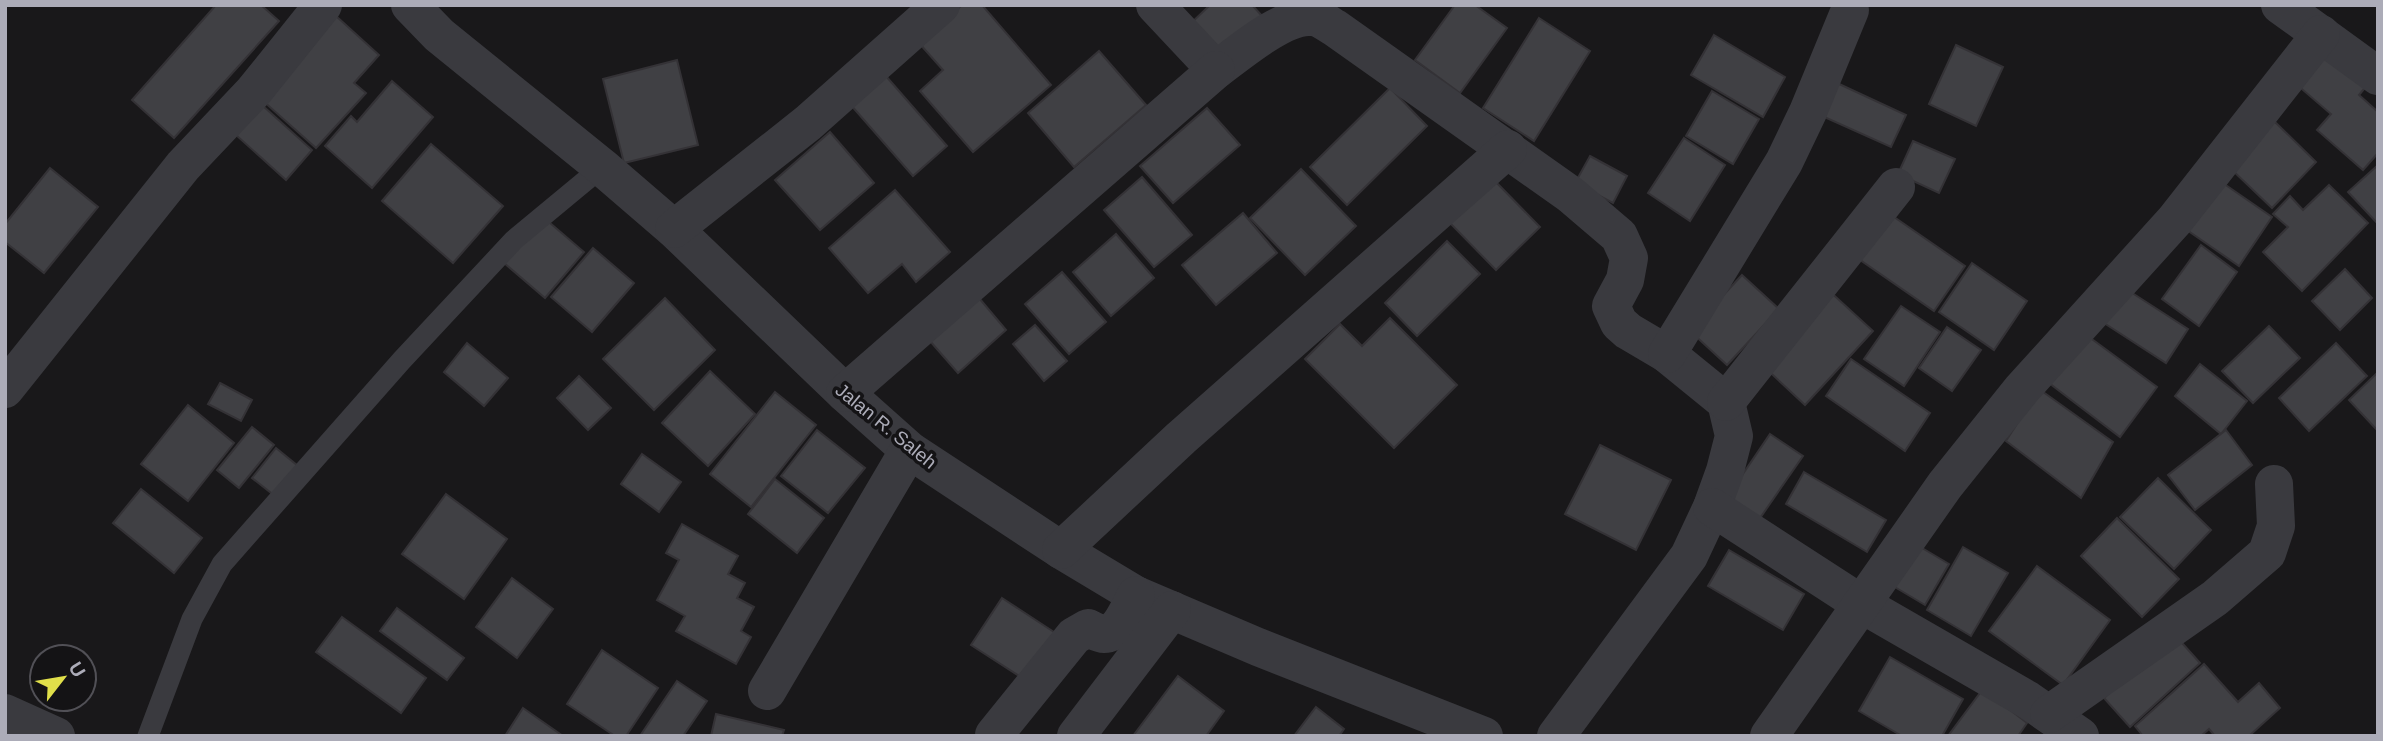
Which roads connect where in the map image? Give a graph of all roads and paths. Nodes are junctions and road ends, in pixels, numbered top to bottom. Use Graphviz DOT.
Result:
graph roads {
  1 [pos="323,5"];
  2 [pos="410,5"];
  3 [pos="941,5"];
  4 [pos="1155,5"];
  5 [pos="2280,5"];
  6 [pos="1850,10"];
  7 [pos="2321,34"];
  8 [pos="1216,70"];
  9 [pos="2378,76"];
  10 [pos="1508,149"];
  11 [pos="602,166"];
  12 [pos="1896,187"];
  13 [pos="674,229"];
  14 [pos="1667,354"];
  15 [pos="5,389"];
  16 [pos="845,393"];
  17 [pos="1726,402"];
  18 [pos="909,450"];
  19 [pos="2274,484"];
  20 [pos="1712,507"];
  21 [pos="1061,550"];
  22 [pos="1136,595"];
  23 [pos="1863,605"];
  24 [pos="1172,610"];
  25 [pos="767,691"];
  26 [pos="5,713"];
  27 [pos="2049,714"];
  28 [pos="994,734"];
  29 [pos="56,736"];
  30 [pos="148,736"];
  31 [pos="1076,736"];
  32 [pos="1484,736"];
  33 [pos="1556,736"];
  34 [pos="1769,736"];
  35 [pos="2080,736"];
  1 -- 15 [label="street"];
  2 -- 11 [label="street, Jalan R. Saleh"];
  3 -- 13 [label="street"];
  4 -- 8 [label="street"];
  5 -- 7 [label="street"];
  6 -- 14 [label="street"];
  7 -- 9 [label="street"];
  7 -- 23 [label="street"];
  8 -- 10 [label="street"];
  8 -- 16 [label="street"];
  10 -- 14 [label="street"];
  10 -- 21 [label="street"];
  11 -- 13 [label="street, Jalan R. Saleh"];
  11 -- 30 [label="lane"];
  12 -- 17 [label="street"];
  13 -- 16 [label="street, Jalan R. Saleh"];
  14 -- 17 [label="street"];
  16 -- 18 [label="street, Jalan R. Saleh"];
  17 -- 20 [label="street"];
  18 -- 21 [label="street, Jalan R. Saleh"];
  18 -- 25 [label="street"];
  19 -- 27 [label="street"];
  20 -- 23 [label="street"];
  20 -- 33 [label="street"];
  21 -- 22 [label="street, Jalan R. Saleh"];
  22 -- 24 [label="street, Jalan R. Saleh"];
  22 -- 28 [label="street"];
  23 -- 27 [label="street"];
  23 -- 34 [label="street"];
  24 -- 31 [label="street"];
  24 -- 32 [label="street, Jalan R. Saleh"];
  26 -- 29 [label="street"];
  27 -- 35 [label="street"];
}
